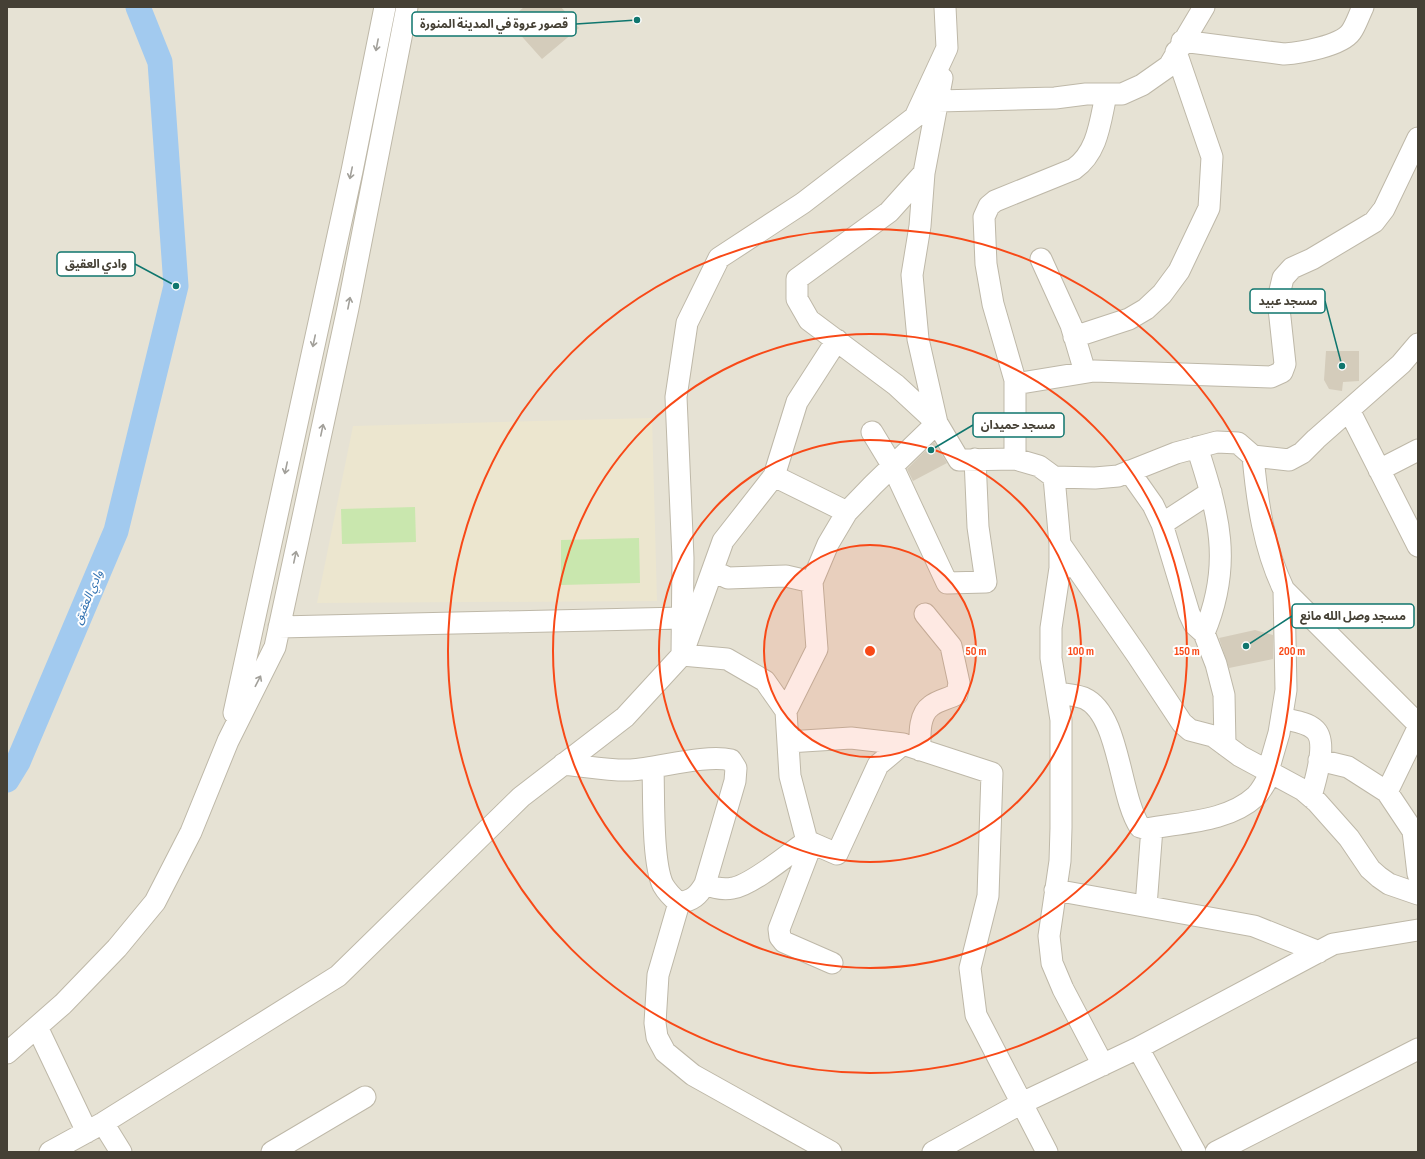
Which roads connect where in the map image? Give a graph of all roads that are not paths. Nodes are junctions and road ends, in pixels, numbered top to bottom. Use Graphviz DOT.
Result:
graph roads {
  1 [pos="385,7"];
  2 [pos="407,7"];
  3 [pos="946,7"];
  4 [pos="1204,7"];
  5 [pos="1363,7"];
  6 [pos="1179,47"];
  7 [pos="947,48"];
  8 [pos="1106,95"];
  9 [pos="938,101"];
  10 [pos="1418,138"];
  11 [pos="924,173"];
  12 [pos="1041,259"];
  13 [pos="1074,337"];
  14 [pos="837,340"];
  15 [pos="1418,344"];
  16 [pos="1085,372"];
  17 [pos="1015,384"];
  18 [pos="1349,410"];
  19 [pos="937,424"];
  20 [pos="872,432"];
  21 [pos="1197,447"];
  22 [pos="1418,450"];
  23 [pos="1253,456"];
  24 [pos="975,459"];
  25 [pos="1015,459"];
  26 [pos="892,465"];
  27 [pos="1380,470"];
  28 [pos="1130,471"];
  29 [pos="774,476"];
  30 [pos="1054,477"];
  31 [pos="1211,492"];
  32 [pos="847,512"];
  33 [pos="1162,524"];
  34 [pos="1060,544"];
  35 [pos="1418,546"];
  36 [pos="712,571"];
  37 [pos="812,582"];
  38 [pos="1284,590"];
  39 [pos="926,614"];
  40 [pos="682,618"];
  41 [pos="280,627"];
  42 [pos="1204,633"];
  43 [pos="682,655"];
  44 [pos="1057,693"];
  45 [pos="786,711"];
  46 [pos="1282,718"];
  47 [pos="1418,724"];
  48 [pos="1418,728"];
  49 [pos="228,741"];
  50 [pos="788,742"];
  51 [pos="1225,744"];
  52 [pos="911,747"];
  53 [pos="1319,760"];
  54 [pos="563,764"];
  55 [pos="653,768"];
  56 [pos="1270,772"];
  57 [pos="1387,792"];
  58 [pos="1311,797"];
  59 [pos="1152,828"];
  60 [pos="810,842"];
  61 [pos="1418,874"];
  62 [pos="705,884"];
  63 [pos="1055,890"];
  64 [pos="1418,894"];
  65 [pos="679,903"];
  66 [pos="1146,906"];
  67 [pos="1418,930"];
  68 [pos="1319,952"];
  69 [pos="832,963"];
  70 [pos="37,1026"];
  71 [pos="1138,1048"];
  72 [pos="1417,1051"];
  73 [pos="7,1053"];
  74 [pos="1103,1065"];
  75 [pos="365,1097"];
  76 [pos="1022,1103"];
  77 [pos="95,1128"];
  78 [pos="50,1152"];
  79 [pos="121,1152"];
  80 [pos="272,1152"];
  81 [pos="831,1152"];
  82 [pos="933,1152"];
  83 [pos="1047,1152"];
  84 [pos="1195,1152"];
  85 [pos="1216,1152"];
  1 -- 49 [label="street, one-way"];
  41 -- 2 [label="street, one-way"];
  3 -- 7 [label="street"];
  4 -- 6 [label="street"];
  5 -- 6 [label="street"];
  6 -- 8 [label="street"];
  6 -- 13 [label="street"];
  7 -- 9 [label="street"];
  7 -- 40 [label="street"];
  8 -- 9 [label="street"];
  8 -- 17 [label="street"];
  9 -- 11 [label="street"];
  10 -- 16 [label="street"];
  11 -- 14 [label="street"];
  11 -- 19 [label="street"];
  12 -- 13 [label="street"];
  13 -- 16 [label="street"];
  14 -- 19 [label="street"];
  14 -- 29 [label="street"];
  15 -- 18 [label="street"];
  16 -- 17 [label="street"];
  17 -- 25 [label="street"];
  18 -- 23 [label="street"];
  18 -- 27 [label="street"];
  19 -- 24 [label="street"];
  19 -- 26 [label="street"];
  20 -- 26 [label="street"];
  21 -- 23 [label="street"];
  21 -- 28 [label="street"];
  21 -- 31 [label="street"];
  22 -- 27 [label="street"];
  23 -- 38 [label="street"];
  24 -- 25 [label="street"];
  24 -- 26 [label="street"];
  25 -- 30 [label="street"];
  26 -- 32 [label="street"];
  27 -- 35 [label="street"];
  28 -- 30 [label="street"];
  28 -- 33 [label="street"];
  29 -- 32 [label="street"];
  29 -- 36 [label="street"];
  30 -- 34 [label="street"];
  31 -- 33 [label="street"];
  31 -- 42 [label="street"];
  32 -- 37 [label="street"];
  33 -- 42 [label="street"];
  34 -- 44 [label="street"];
  34 -- 51 [label="street"];
  36 -- 37 [label="street"];
  36 -- 43 [label="street"];
  37 -- 45 [label="street"];
  38 -- 46 [label="street"];
  38 -- 47 [label="street"];
  39 -- 52 [label="street"];
  40 -- 41 [label="street"];
  40 -- 43 [label="street"];
  49 -- 41 [label="street, one-way"];
  42 -- 51 [label="street"];
  43 -- 45 [label="street"];
  43 -- 54 [label="street"];
  44 -- 59 [label="street"];
  44 -- 63 [label="street"];
  45 -- 50 [label="street"];
  46 -- 53 [label="street"];
  46 -- 56 [label="street"];
  48 -- 57 [label="street"];
  49 -- 70 [label="street"];
  50 -- 52 [label="street"];
  50 -- 60 [label="street"];
  51 -- 56 [label="street"];
  52 -- 60 [label="street"];
  52 -- 76 [label="street"];
  53 -- 57 [label="street"];
  53 -- 58 [label="street"];
  54 -- 55 [label="street"];
  54 -- 77 [label="street"];
  55 -- 62 [label="street"];
  55 -- 65 [label="street"];
  56 -- 58 [label="street"];
  56 -- 59 [label="street"];
  57 -- 61 [label="street"];
  58 -- 64 [label="street"];
  59 -- 66 [label="street"];
  60 -- 62 [label="street"];
  60 -- 69 [label="street"];
  62 -- 65 [label="street"];
  63 -- 66 [label="street"];
  63 -- 74 [label="street"];
  65 -- 81 [label="street"];
  66 -- 68 [label="street"];
  67 -- 68 [label="street"];
  68 -- 71 [label="street"];
  70 -- 73 [label="street"];
  70 -- 77 [label="street"];
  71 -- 74 [label="street"];
  71 -- 84 [label="street"];
  72 -- 85 [label="street"];
  74 -- 76 [label="street"];
  75 -- 80 [label="street"];
  76 -- 82 [label="street"];
  76 -- 83 [label="street"];
  77 -- 78 [label="street"];
  77 -- 79 [label="street"];
}
